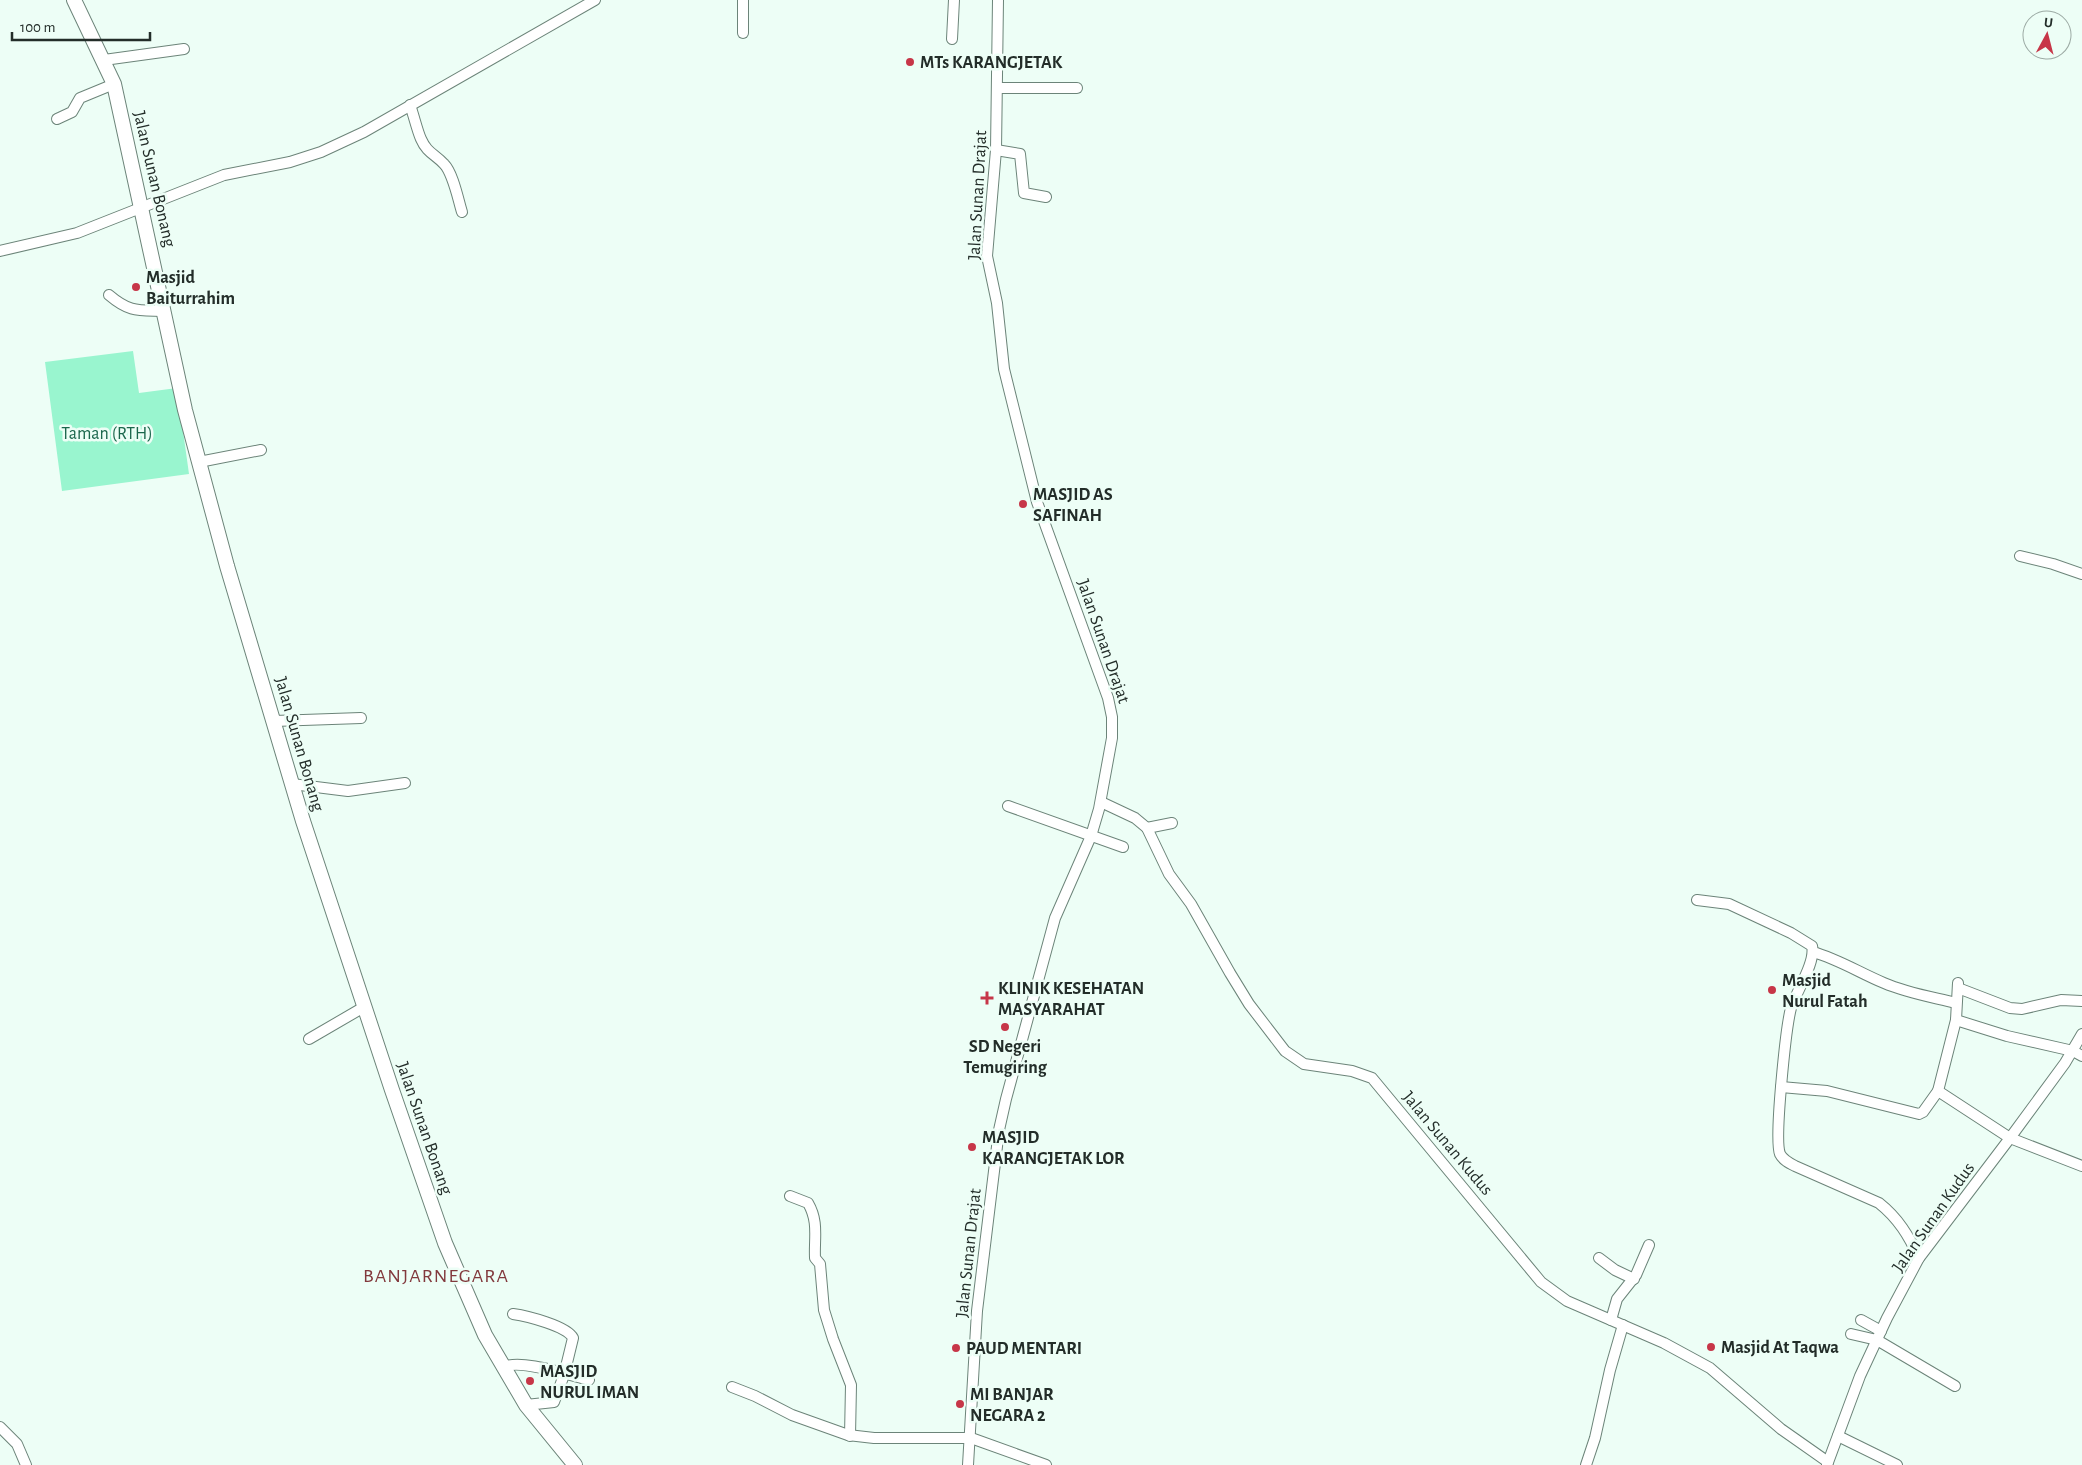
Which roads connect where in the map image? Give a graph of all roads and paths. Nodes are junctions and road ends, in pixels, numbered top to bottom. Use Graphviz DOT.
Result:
graph roads {
  1 [pos="74,0"];
  2 [pos="595,0"];
  3 [pos="743,0"];
  4 [pos="954,0"];
  5 [pos="998,0"];
  6 [pos="743,33"];
  7 [pos="952,40"];
  8 [pos="184,49"];
  9 [pos="104,60"];
  10 [pos="114,84"];
  11 [pos="997,88"];
  12 [pos="1077,88"];
  13 [pos="410,106"];
  14 [pos="58,119"];
  15 [pos="996,150"];
  16 [pos="1046,196"];
  17 [pos="142,208"];
  18 [pos="462,212"];
  19 [pos="0,251"];
  20 [pos="109,295"];
  21 [pos="165,311"];
  22 [pos="261,450"];
  23 [pos="199,462"];
  24 [pos="2020,556"];
  25 [pos="2082,574"];
  26 [pos="361,718"];
  27 [pos="274,721"];
  28 [pos="405,783"];
  29 [pos="292,784"];
  30 [pos="1101,802"];
  31 [pos="1008,806"];
  32 [pos="1172,823"];
  33 [pos="1147,828"];
  34 [pos="1091,836"];
  35 [pos="1124,847"];
  36 [pos="1697,900"];
  37 [pos="1812,952"];
  38 [pos="2082,1001"];
  39 [pos="1956,1002"];
  40 [pos="364,1007"];
  41 [pos="1956,1020"];
  42 [pos="2082,1034"];
  43 [pos="308,1039"];
  44 [pos="2078,1053"];
  45 [pos="1782,1088"];
  46 [pos="1938,1091"];
  47 [pos="2010,1138"];
  48 [pos="2082,1166"];
  49 [pos="790,1196"];
  50 [pos="1649,1245"];
  51 [pos="1599,1258"];
  52 [pos="1919,1258"];
  53 [pos="1634,1279"];
  54 [pos="513,1314"];
  55 [pos="1611,1320"];
  56 [pos="1861,1320"];
  57 [pos="1623,1325"];
  58 [pos="1851,1334"];
  59 [pos="1879,1336"];
  60 [pos="504,1368"];
  61 [pos="564,1374"];
  62 [pos="589,1380"];
  63 [pos="1955,1386"];
  64 [pos="732,1388"];
  65 [pos="526,1405"];
  66 [pos="0,1427"];
  67 [pos="850,1436"];
  68 [pos="1838,1436"];
  69 [pos="971,1438"];
  70 [pos="1828,1463"];
  71 [pos="26,1465"];
  72 [pos="575,1465"];
  73 [pos="968,1465"];
  74 [pos="1046,1465"];
  75 [pos="1586,1465"];
  76 [pos="1897,1465"];
  1 -- 9 [label="street, Jalan Sunan Bonang"];
  2 -- 13 [label="street"];
  3 -- 6 [label="street"];
  4 -- 7 [label="street"];
  5 -- 11 [label="street, Jalan Sunan Drajat"];
  8 -- 9 [label="street"];
  9 -- 10 [label="street, Jalan Sunan Bonang"];
  10 -- 14 [label="street"];
  10 -- 17 [label="street, Jalan Sunan Bonang"];
  11 -- 12 [label="street"];
  11 -- 15 [label="street, Jalan Sunan Drajat"];
  13 -- 17 [label="street"];
  13 -- 18 [label="street"];
  15 -- 16 [label="street"];
  15 -- 30 [label="street, Jalan Sunan Drajat"];
  17 -- 19 [label="street"];
  17 -- 21 [label="street, Jalan Sunan Bonang"];
  20 -- 21 [label="street"];
  21 -- 23 [label="street, Jalan Sunan Bonang"];
  22 -- 23 [label="street"];
  23 -- 27 [label="street, Jalan Sunan Bonang"];
  24 -- 25 [label="street"];
  26 -- 27 [label="street"];
  27 -- 29 [label="street, Jalan Sunan Bonang"];
  28 -- 29 [label="street"];
  29 -- 40 [label="street, Jalan Sunan Bonang"];
  30 -- 33 [label="street"];
  30 -- 34 [label="street, Jalan Sunan Drajat"];
  31 -- 34 [label="street"];
  32 -- 33 [label="street"];
  33 -- 55 [label="street, Jalan Sunan Kudus"];
  34 -- 35 [label="street"];
  34 -- 69 [label="street, Jalan Sunan Drajat"];
  36 -- 37 [label="street"];
  37 -- 39 [label="street"];
  37 -- 45 [label="street"];
  38 -- 39 [label="street"];
  39 -- 41 [label="street"];
  40 -- 43 [label="street"];
  40 -- 60 [label="street, Jalan Sunan Bonang"];
  41 -- 44 [label="street"];
  41 -- 46 [label="street"];
  42 -- 44 [label="street, Jalan Sunan Kudus"];
  44 -- 47 [label="street, Jalan Sunan Kudus"];
  45 -- 46 [label="street"];
  45 -- 52 [label="street"];
  46 -- 47 [label="street"];
  47 -- 48 [label="street"];
  47 -- 52 [label="street, Jalan Sunan Kudus"];
  49 -- 67 [label="street"];
  50 -- 53 [label="street"];
  51 -- 53 [label="street"];
  52 -- 59 [label="street, Jalan Sunan Kudus"];
  53 -- 55 [label="street"];
  54 -- 61 [label="street"];
  55 -- 57 [label="street, Jalan Sunan Kudus"];
  56 -- 59 [label="street"];
  57 -- 70 [label="street, Jalan Sunan Kudus"];
  57 -- 75 [label="street"];
  58 -- 59 [label="street"];
  59 -- 63 [label="street"];
  59 -- 68 [label="street, Jalan Sunan Kudus"];
  60 -- 61 [label="street"];
  60 -- 65 [label="street, Jalan Sunan Bonang"];
  61 -- 62 [label="street"];
  61 -- 65 [label="street"];
  64 -- 67 [label="street"];
  65 -- 72 [label="street, Jalan Sunan Bonang"];
  66 -- 71 [label="street"];
  67 -- 69 [label="street"];
  68 -- 70 [label="street, Jalan Sunan Kudus"];
  68 -- 76 [label="street"];
  69 -- 73 [label="street, Jalan Sunan Drajat"];
  69 -- 74 [label="street"];
}
